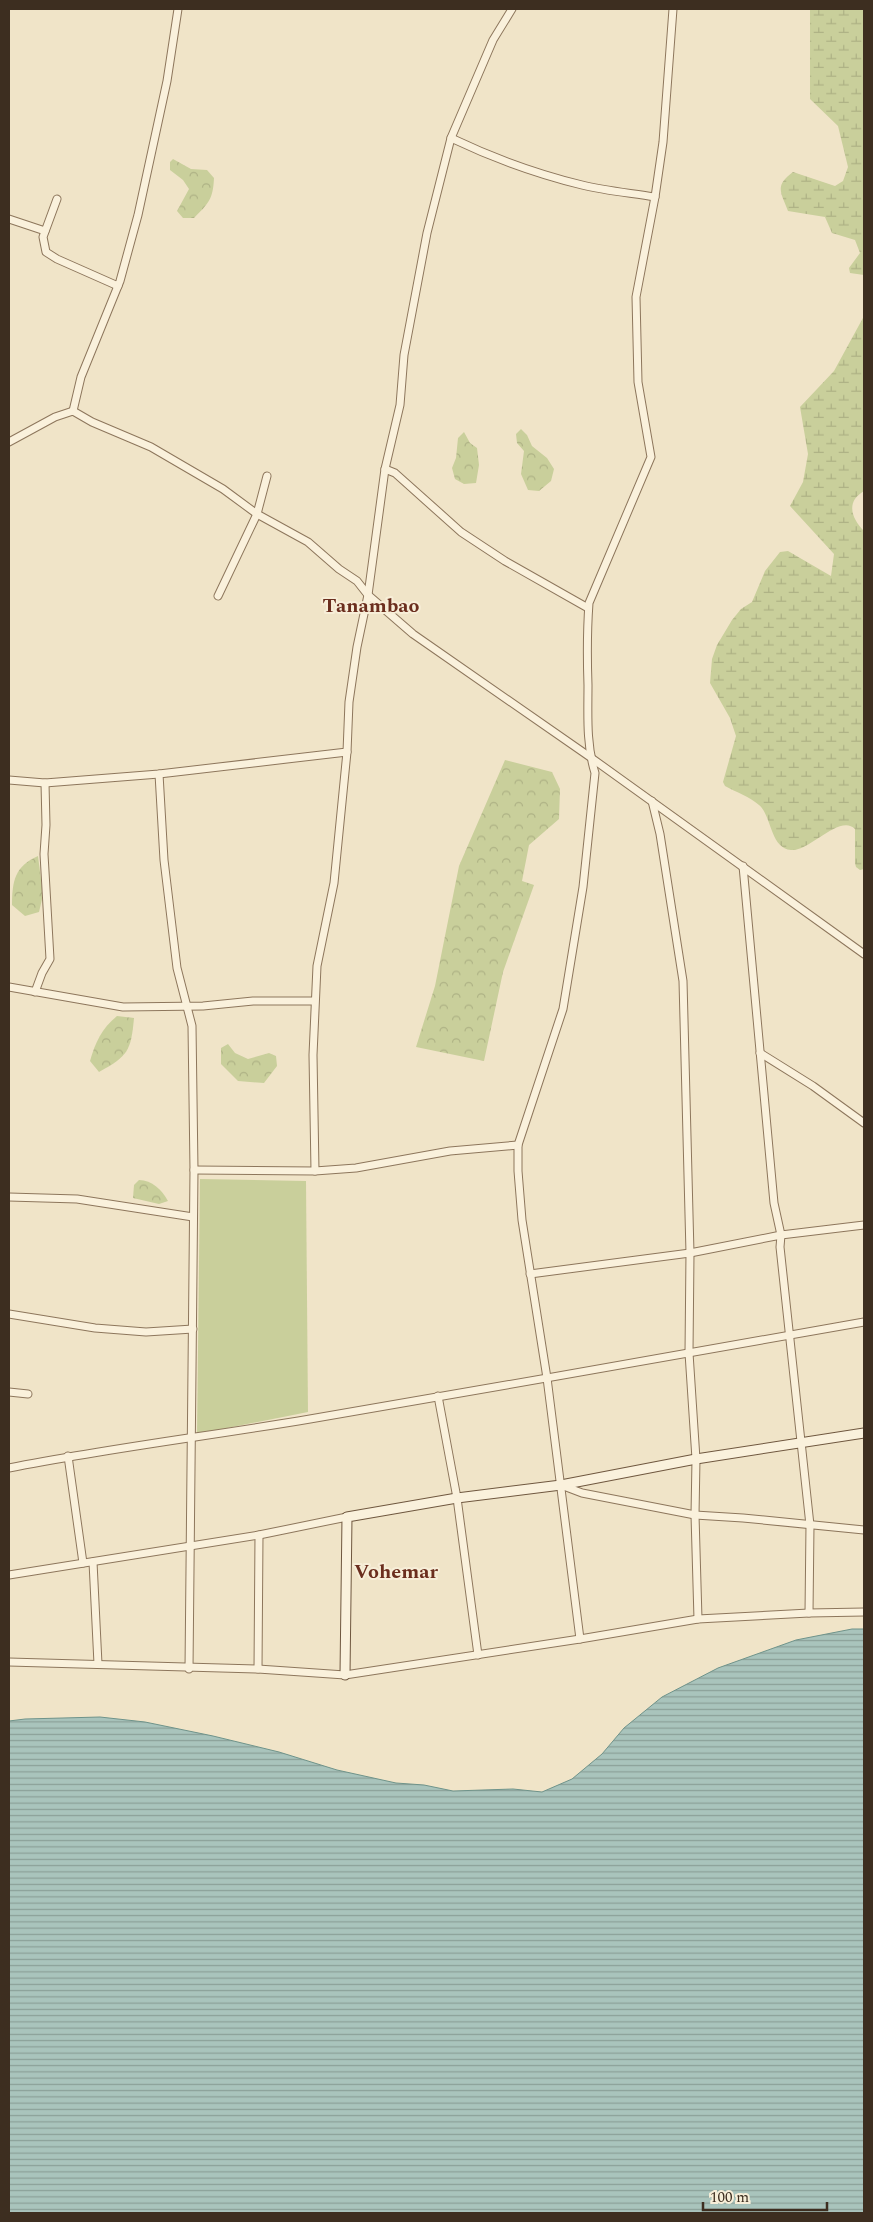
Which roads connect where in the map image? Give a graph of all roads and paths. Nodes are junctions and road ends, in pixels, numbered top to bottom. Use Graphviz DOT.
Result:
graph roads {
  1 [pos="178,9"];
  2 [pos="512,9"];
  3 [pos="673,9"];
  4 [pos="451,138"];
  5 [pos="655,196"];
  6 [pos="57,199"];
  7 [pos="9,219"];
  8 [pos="46,231"];
  9 [pos="118,286"];
  10 [pos="73,411"];
  11 [pos="9,442"];
  12 [pos="385,469"];
  13 [pos="267,476"];
  14 [pos="257,514"];
  15 [pos="368,595"];
  16 [pos="218,596"];
  17 [pos="588,608"];
  18 [pos="347,752"];
  19 [pos="590,757"];
  20 [pos="159,774"];
  21 [pos="9,780"];
  22 [pos="45,783"];
  23 [pos="652,801"];
  24 [pos="743,866"];
  25 [pos="864,954"];
  26 [pos="9,987"];
  27 [pos="36,992"];
  28 [pos="314,1001"];
  29 [pos="186,1006"];
  30 [pos="760,1052"];
  31 [pos="864,1123"];
  32 [pos="518,1145"];
  33 [pos="194,1170"];
  34 [pos="315,1172"];
  35 [pos="9,1197"];
  36 [pos="192,1217"];
  37 [pos="864,1225"];
  38 [pos="781,1235"];
  39 [pos="690,1253"];
  40 [pos="530,1274"];
  41 [pos="9,1314"];
  42 [pos="864,1322"];
  43 [pos="193,1329"];
  44 [pos="790,1334"];
  45 [pos="689,1353"];
  46 [pos="547,1378"];
  47 [pos="9,1392"];
  48 [pos="28,1394"];
  49 [pos="438,1396"];
  50 [pos="864,1433"];
  51 [pos="193,1439"];
  52 [pos="800,1443"];
  53 [pos="68,1456"];
  54 [pos="696,1459"];
  55 [pos="9,1468"];
  56 [pos="561,1485"];
  57 [pos="457,1498"];
  58 [pos="695,1515"];
  59 [pos="347,1517"];
  60 [pos="810,1525"];
  61 [pos="864,1530"];
  62 [pos="259,1535"];
  63 [pos="191,1546"];
  64 [pos="93,1562"];
  65 [pos="83,1563"];
  66 [pos="9,1575"];
  67 [pos="864,1612"];
  68 [pos="809,1613"];
  69 [pos="698,1619"];
  70 [pos="580,1639"];
  71 [pos="478,1655"];
  72 [pos="9,1662"];
  73 [pos="98,1664"];
  74 [pos="189,1669"];
  75 [pos="258,1669"];
  76 [pos="345,1675"];
  1 -- 9 [label="street"];
  2 -- 4 [label="street"];
  3 -- 5 [label="street"];
  4 -- 5 [label="street"];
  4 -- 12 [label="street"];
  5 -- 17 [label="street"];
  6 -- 8 [label="street"];
  7 -- 8 [label="street"];
  8 -- 9 [label="street"];
  9 -- 10 [label="street"];
  10 -- 11 [label="street"];
  10 -- 14 [label="street"];
  12 -- 15 [label="street"];
  12 -- 17 [label="street"];
  13 -- 14 [label="street"];
  14 -- 15 [label="street"];
  14 -- 16 [label="street"];
  15 -- 18 [label="street"];
  15 -- 19 [label="street"];
  17 -- 19 [label="street"];
  18 -- 20 [label="street"];
  18 -- 28 [label="street"];
  19 -- 23 [label="street"];
  19 -- 32 [label="street"];
  20 -- 22 [label="street"];
  20 -- 29 [label="street"];
  21 -- 22 [label="street"];
  22 -- 27 [label="street"];
  23 -- 24 [label="street"];
  23 -- 39 [label="street"];
  24 -- 25 [label="street"];
  24 -- 30 [label="street"];
  26 -- 27 [label="street"];
  27 -- 29 [label="street"];
  28 -- 29 [label="street"];
  28 -- 34 [label="street"];
  29 -- 33 [label="street"];
  30 -- 31 [label="street"];
  30 -- 38 [label="street"];
  32 -- 34 [label="street"];
  32 -- 40 [label="street"];
  33 -- 34 [label="street"];
  33 -- 36 [label="street"];
  35 -- 36 [label="street"];
  36 -- 43 [label="street"];
  37 -- 38 [label="street"];
  38 -- 39 [label="street"];
  38 -- 44 [label="street"];
  39 -- 40 [label="street"];
  39 -- 45 [label="street"];
  40 -- 46 [label="street"];
  41 -- 43 [label="street"];
  42 -- 44 [label="street"];
  43 -- 51 [label="street"];
  44 -- 45 [label="street"];
  44 -- 52 [label="street"];
  45 -- 46 [label="street"];
  45 -- 54 [label="street"];
  46 -- 49 [label="street"];
  46 -- 56 [label="street"];
  47 -- 48 [label="street"];
  49 -- 51 [label="street"];
  49 -- 57 [label="street"];
  50 -- 52 [label="street"];
  51 -- 53 [label="street"];
  51 -- 63 [label="street"];
  52 -- 54 [label="street"];
  52 -- 60 [label="street"];
  53 -- 55 [label="street"];
  53 -- 65 [label="street"];
  54 -- 56 [label="street"];
  54 -- 58 [label="street"];
  56 -- 57 [label="street"];
  56 -- 58 [label="street"];
  56 -- 70 [label="street"];
  57 -- 59 [label="street"];
  57 -- 71 [label="street"];
  58 -- 60 [label="street"];
  58 -- 69 [label="street"];
  59 -- 62 [label="street"];
  59 -- 76 [label="street"];
  60 -- 61 [label="street"];
  60 -- 68 [label="street"];
  62 -- 63 [label="street"];
  62 -- 75 [label="street"];
  63 -- 64 [label="street"];
  63 -- 74 [label="street"];
  64 -- 65 [label="street"];
  64 -- 73 [label="street"];
  65 -- 66 [label="street"];
  67 -- 68 [label="street"];
  68 -- 69 [label="street"];
  69 -- 70 [label="street"];
  70 -- 71 [label="street"];
  71 -- 76 [label="street"];
  72 -- 73 [label="street"];
  73 -- 74 [label="street"];
  74 -- 75 [label="street"];
  75 -- 76 [label="street"];
}
